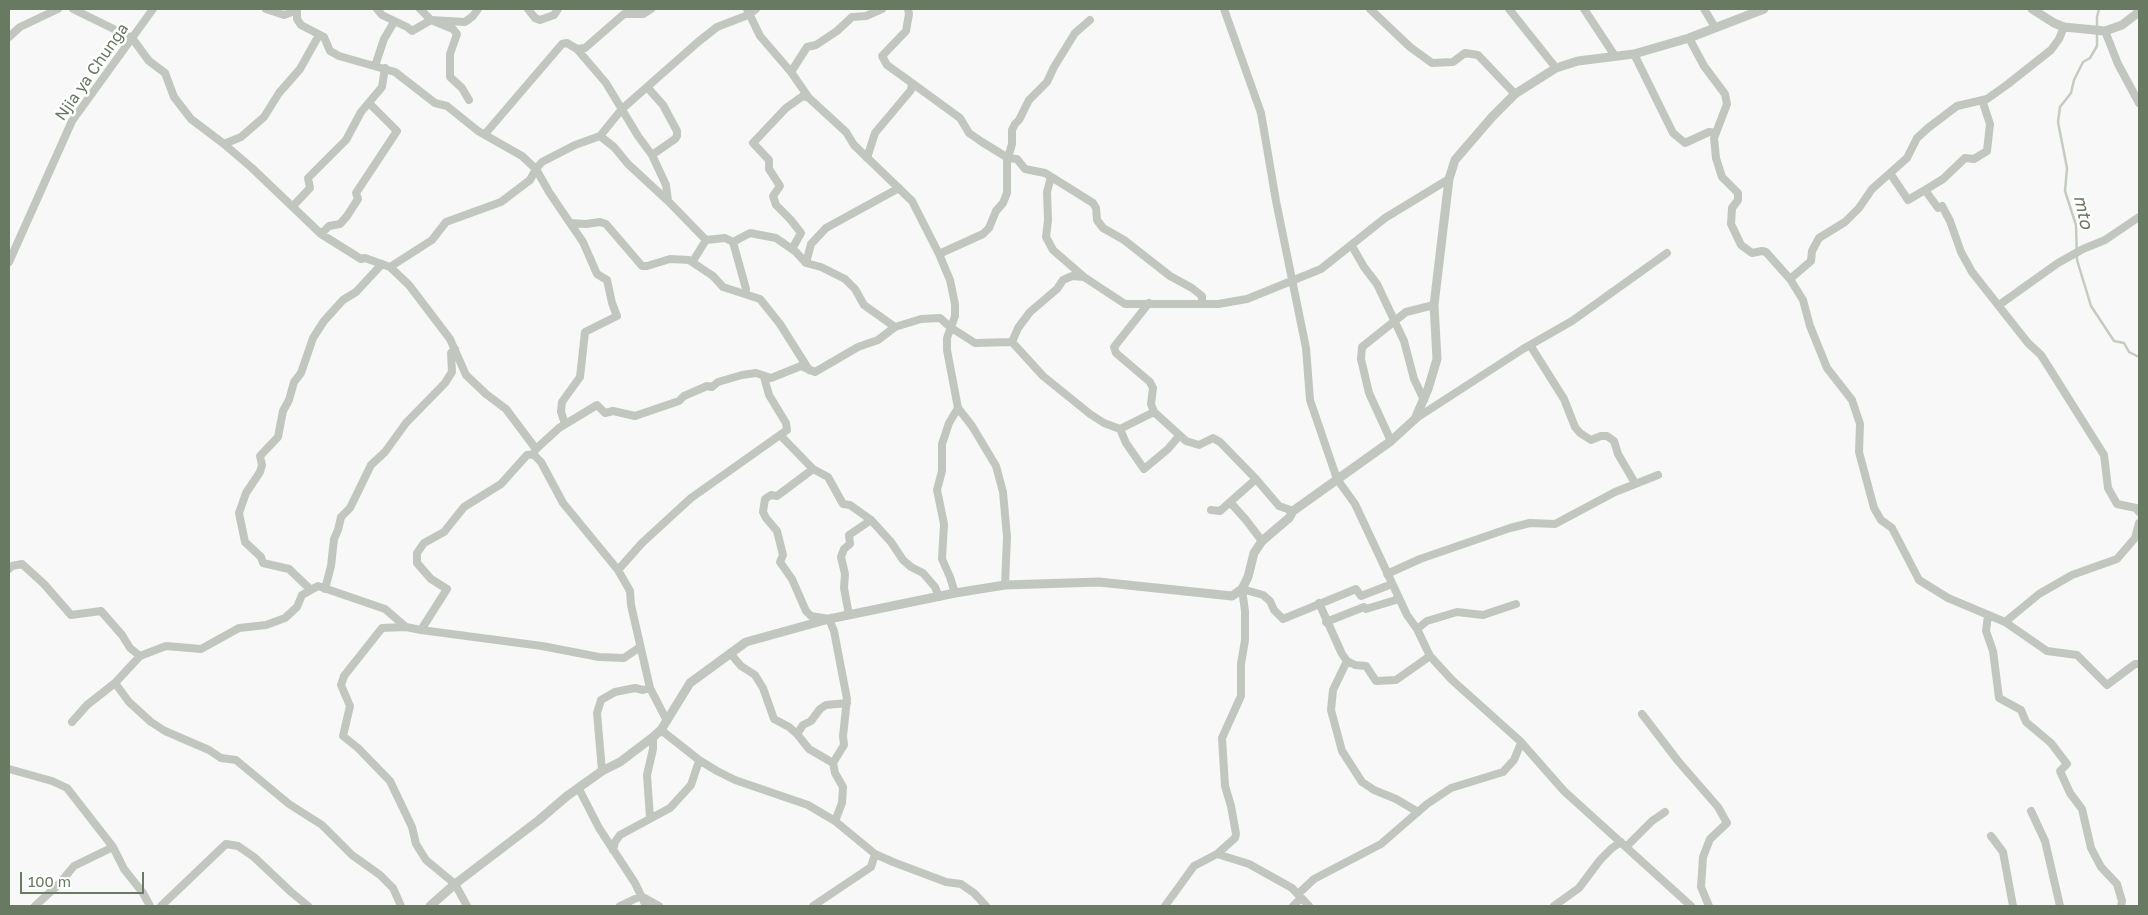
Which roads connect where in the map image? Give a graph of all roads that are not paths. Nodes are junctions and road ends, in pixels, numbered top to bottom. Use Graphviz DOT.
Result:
graph roads {
  1 [pos="58,9"];
  2 [pos="73,9"];
  3 [pos="153,9"];
  4 [pos="266,9"];
  5 [pos="297,9"];
  6 [pos="377,9"];
  7 [pos="420,9"];
  8 [pos="478,9"];
  9 [pos="528,9"];
  10 [pos="558,9"];
  11 [pos="651,9"];
  12 [pos="756,9"];
  13 [pos="882,9"];
  14 [pos="908,9"];
  15 [pos="1224,9"];
  16 [pos="1370,9"];
  17 [pos="1509,9"];
  18 [pos="1584,9"];
  19 [pos="1704,9"];
  20 [pos="1764,9"];
  21 [pos="2032,9"];
  22 [pos="748,12"];
  23 [pos="2139,12"];
  24 [pos="431,20"];
  25 [pos="1090,20"];
  26 [pos="394,22"];
  27 [pos="1714,27"];
  28 [pos="2064,27"];
  29 [pos="2105,31"];
  30 [pos="319,35"];
  31 [pos="9,37"];
  32 [pos="132,38"];
  33 [pos="1689,38"];
  34 [pos="577,49"];
  35 [pos="1634,54"];
  36 [pos="1615,56"];
  37 [pos="375,66"];
  38 [pos="385,68"];
  39 [pos="1556,68"];
  40 [pos="791,72"];
  41 [pos="912,83"];
  42 [pos="648,87"];
  43 [pos="1514,94"];
  44 [pos="809,98"];
  45 [pos="469,100"];
  46 [pos="1982,100"];
  47 [pos="369,103"];
  48 [pos="2139,103"];
  49 [pos="622,109"];
  50 [pos="1716,133"];
  51 [pos="485,134"];
  52 [pos="600,136"];
  53 [pos="224,144"];
  54 [pos="652,155"];
  55 [pos="867,158"];
  56 [pos="1008,158"];
  57 [pos="536,169"];
  58 [pos="1890,173"];
  59 [pos="1051,177"];
  60 [pos="1449,179"];
  61 [pos="899,188"];
  62 [pos="1924,190"];
  63 [pos="668,201"];
  64 [pos="293,206"];
  65 [pos="2139,217"];
  66 [pos="570,223"];
  67 [pos="321,234"];
  68 [pos="706,240"];
  69 [pos="733,242"];
  70 [pos="1352,246"];
  71 [pos="792,249"];
  72 [pos="1667,253"];
  73 [pos="939,254"];
  74 [pos="693,261"];
  75 [pos="9,262"];
  76 [pos="806,263"];
  77 [pos="386,266"];
  78 [pos="1084,277"];
  79 [pos="1790,279"];
  80 [pos="1293,280"];
  81 [pos="744,294"];
  82 [pos="1149,303"];
  83 [pos="1202,304"];
  84 [pos="1434,305"];
  85 [pos="1999,305"];
  86 [pos="1394,321"];
  87 [pos="895,327"];
  88 [pos="950,327"];
  89 [pos="1012,342"];
  90 [pos="1530,344"];
  91 [pos="455,349"];
  92 [pos="809,370"];
  93 [pos="764,377"];
  94 [pos="1424,400"];
  95 [pos="958,408"];
  96 [pos="1154,412"];
  97 [pos="1416,419"];
  98 [pos="565,424"];
  99 [pos="1120,429"];
  100 [pos="780,435"];
  101 [pos="1179,436"];
  102 [pos="1391,441"];
  103 [pos="535,452"];
  104 [pos="813,469"];
  105 [pos="1658,475"];
  106 [pos="1256,478"];
  107 [pos="1337,479"];
  108 [pos="1635,483"];
  109 [pos="1230,502"];
  110 [pos="1211,510"];
  111 [pos="1293,511"];
  112 [pos="2139,512"];
  113 [pos="871,520"];
  114 [pos="2139,523"];
  115 [pos="1262,541"];
  116 [pos="9,569"];
  117 [pos="618,570"];
  118 [pos="1387,574"];
  119 [pos="1392,584"];
  120 [pos="1005,585"];
  121 [pos="310,589"];
  122 [pos="326,589"];
  123 [pos="1242,589"];
  124 [pos="955,593"];
  125 [pos="940,597"];
  126 [pos="1399,599"];
  127 [pos="1318,603"];
  128 [pos="1516,604"];
  129 [pos="849,615"];
  130 [pos="1988,615"];
  131 [pos="829,619"];
  132 [pos="1326,622"];
  133 [pos="2005,622"];
  134 [pos="406,627"];
  135 [pos="1417,629"];
  136 [pos="420,630"];
  137 [pos="640,647"];
  138 [pos="730,653"];
  139 [pos="140,656"];
  140 [pos="1430,656"];
  141 [pos="1347,660"];
  142 [pos="2139,664"];
  143 [pos="115,683"];
  144 [pos="650,688"];
  145 [pos="847,703"];
  146 [pos="1642,714"];
  147 [pos="667,721"];
  148 [pos="72,722"];
  149 [pos="661,730"];
  150 [pos="797,734"];
  151 [pos="653,737"];
  152 [pos="1521,743"];
  153 [pos="700,761"];
  154 [pos="833,763"];
  155 [pos="9,768"];
  156 [pos="602,771"];
  157 [pos="578,789"];
  158 [pos="2031,810"];
  159 [pos="1418,812"];
  160 [pos="1665,812"];
  161 [pos="650,818"];
  162 [pos="835,821"];
  163 [pos="1991,836"];
  164 [pos="1623,844"];
  165 [pos="113,847"];
  166 [pos="613,850"];
  167 [pos="875,854"];
  168 [pos="1217,854"];
  169 [pos="455,884"];
  170 [pos="642,896"];
  171 [pos="1300,896"];
  172 [pos="35,906"];
  173 [pos="148,906"];
  174 [pos="160,906"];
  175 [pos="308,906"];
  176 [pos="401,906"];
  177 [pos="430,906"];
  178 [pos="467,906"];
  179 [pos="620,906"];
  180 [pos="646,906"];
  181 [pos="659,906"];
  182 [pos="813,906"];
  183 [pos="986,906"];
  184 [pos="1165,906"];
  185 [pos="1293,906"];
  186 [pos="1309,906"];
  187 [pos="1554,906"];
  188 [pos="1692,906"];
  189 [pos="1709,906"];
  190 [pos="2013,906"];
  191 [pos="2060,906"];
  192 [pos="2121,906"];
  1 -- 31 [label="street"];
  2 -- 32 [label="street"];
  3 -- 32 [label="street, Njia ya Chunga"];
  4 -- 5 [label="street"];
  5 -- 30 [label="street"];
  6 -- 26 [label="street"];
  7 -- 24 [label="street"];
  8 -- 24 [label="street"];
  9 -- 10 [label="street"];
  11 -- 34 [label="street"];
  12 -- 22 [label="street"];
  13 -- 40 [label="street"];
  14 -- 41 [label="street"];
  15 -- 80 [label="street"];
  16 -- 43 [label="street"];
  17 -- 39 [label="street"];
  18 -- 36 [label="street"];
  19 -- 27 [label="street"];
  20 -- 27 [label="street"];
  21 -- 28 [label="street"];
  22 -- 40 [label="street"];
  22 -- 42 [label="street"];
  23 -- 29 [label="street"];
  24 -- 26 [label="street"];
  24 -- 45 [label="street"];
  25 -- 56 [label="street"];
  26 -- 37 [label="street"];
  27 -- 33 [label="street"];
  28 -- 29 [label="street"];
  28 -- 46 [label="street"];
  29 -- 48 [label="street"];
  30 -- 37 [label="street"];
  30 -- 53 [label="street"];
  32 -- 53 [label="street"];
  32 -- 75 [label="street, Njia ya Chunga"];
  33 -- 35 [label="street"];
  33 -- 50 [label="street"];
  34 -- 49 [label="street"];
  34 -- 51 [label="street"];
  35 -- 36 [label="street"];
  35 -- 50 [label="street"];
  36 -- 39 [label="street"];
  37 -- 38 [label="street"];
  38 -- 47 [label="street"];
  38 -- 51 [label="street"];
  39 -- 43 [label="street"];
  40 -- 44 [label="street"];
  41 -- 55 [label="street"];
  41 -- 56 [label="street"];
  42 -- 49 [label="street"];
  42 -- 54 [label="street"];
  43 -- 60 [label="street"];
  44 -- 55 [label="street"];
  44 -- 71 [label="street"];
  46 -- 58 [label="street"];
  46 -- 62 [label="street"];
  47 -- 64 [label="street"];
  47 -- 67 [label="street"];
  49 -- 52 [label="street"];
  49 -- 54 [label="street"];
  50 -- 79 [label="street"];
  51 -- 57 [label="street"];
  52 -- 57 [label="street"];
  52 -- 63 [label="street"];
  53 -- 64 [label="street"];
  54 -- 63 [label="street"];
  55 -- 61 [label="street"];
  56 -- 59 [label="street"];
  56 -- 73 [label="street"];
  57 -- 66 [label="street"];
  57 -- 77 [label="street"];
  58 -- 62 [label="street"];
  58 -- 79 [label="street"];
  59 -- 78 [label="street"];
  59 -- 83 [label="street"];
  60 -- 70 [label="street"];
  60 -- 84 [label="street"];
  61 -- 73 [label="street"];
  61 -- 76 [label="street"];
  62 -- 85 [label="street"];
  63 -- 68 [label="street"];
  64 -- 67 [label="street"];
  65 -- 85 [label="street"];
  66 -- 74 [label="street"];
  66 -- 98 [label="street"];
  67 -- 77 [label="street"];
  68 -- 69 [label="street"];
  68 -- 74 [label="street"];
  69 -- 71 [label="street"];
  69 -- 81 [label="street"];
  70 -- 80 [label="street"];
  70 -- 86 [label="street"];
  71 -- 76 [label="street"];
  72 -- 90 [label="street"];
  73 -- 88 [label="street"];
  74 -- 81 [label="street"];
  76 -- 87 [label="street"];
  77 -- 91 [label="street"];
  77 -- 121 [label="street"];
  78 -- 82 [label="street"];
  78 -- 89 [label="street"];
  79 -- 130 [label="street"];
  80 -- 83 [label="street"];
  80 -- 107 [label="street"];
  81 -- 92 [label="street"];
  82 -- 83 [label="street"];
  82 -- 96 [label="street"];
  84 -- 86 [label="street"];
  84 -- 94 [label="street"];
  85 -- 112 [label="street"];
  86 -- 94 [label="street"];
  86 -- 102 [label="street"];
  87 -- 88 [label="street"];
  87 -- 92 [label="street"];
  88 -- 89 [label="street"];
  88 -- 95 [label="street"];
  89 -- 99 [label="street"];
  90 -- 97 [label="street"];
  90 -- 108 [label="street"];
  91 -- 103 [label="street"];
  91 -- 122 [label="street"];
  92 -- 93 [label="street"];
  93 -- 98 [label="street"];
  93 -- 100 [label="street"];
  94 -- 97 [label="street"];
  95 -- 120 [label="street"];
  95 -- 124 [label="street"];
  96 -- 99 [label="street"];
  96 -- 101 [label="street"];
  97 -- 102 [label="street"];
  98 -- 103 [label="street"];
  99 -- 101 [label="street"];
  100 -- 104 [label="street"];
  100 -- 117 [label="street"];
  101 -- 106 [label="street"];
  102 -- 107 [label="street"];
  103 -- 117 [label="street"];
  103 -- 136 [label="street"];
  104 -- 113 [label="street"];
  104 -- 131 [label="street"];
  105 -- 108 [label="street"];
  106 -- 109 [label="street"];
  106 -- 111 [label="street"];
  107 -- 111 [label="street"];
  107 -- 118 [label="street"];
  108 -- 118 [label="street"];
  109 -- 110 [label="street"];
  109 -- 115 [label="street"];
  111 -- 115 [label="street"];
  113 -- 125 [label="street"];
  113 -- 129 [label="street"];
  114 -- 133 [label="street"];
  115 -- 123 [label="street"];
  116 -- 139 [label="street"];
  117 -- 137 [label="street"];
  118 -- 119 [label="street"];
  119 -- 126 [label="street"];
  119 -- 127 [label="street"];
  120 -- 123 [label="street"];
  120 -- 124 [label="street"];
  121 -- 122 [label="street"];
  121 -- 139 [label="street"];
  122 -- 134 [label="street"];
  123 -- 127 [label="street"];
  123 -- 168 [label="street"];
  124 -- 125 [label="street"];
  125 -- 129 [label="street"];
  126 -- 132 [label="street"];
  126 -- 135 [label="street"];
  127 -- 132 [label="street"];
  128 -- 135 [label="street"];
  129 -- 131 [label="street"];
  130 -- 133 [label="street"];
  130 -- 192 [label="street"];
  131 -- 138 [label="street"];
  131 -- 145 [label="street"];
  132 -- 141 [label="street"];
  133 -- 142 [label="street"];
  134 -- 136 [label="street"];
  134 -- 169 [label="street"];
  135 -- 140 [label="street"];
  136 -- 137 [label="street"];
  137 -- 144 [label="street"];
  138 -- 147 [label="street"];
  138 -- 150 [label="street"];
  139 -- 143 [label="street"];
  140 -- 141 [label="street"];
  140 -- 152 [label="street"];
  141 -- 159 [label="street"];
  143 -- 148 [label="street"];
  143 -- 176 [label="street"];
  144 -- 147 [label="street"];
  144 -- 156 [label="street"];
  145 -- 150 [label="street"];
  145 -- 154 [label="street"];
  146 -- 189 [label="street"];
  147 -- 149 [label="street"];
  149 -- 151 [label="street"];
  149 -- 153 [label="street"];
  150 -- 154 [label="street"];
  151 -- 156 [label="street"];
  151 -- 161 [label="street"];
  152 -- 159 [label="street"];
  152 -- 164 [label="street"];
  153 -- 161 [label="street"];
  153 -- 162 [label="street"];
  154 -- 162 [label="street"];
  155 -- 165 [label="street"];
  156 -- 157 [label="street"];
  157 -- 166 [label="street"];
  157 -- 169 [label="street"];
  158 -- 191 [label="street"];
  159 -- 171 [label="street"];
  160 -- 164 [label="street"];
  161 -- 166 [label="street"];
  162 -- 167 [label="street"];
  163 -- 190 [label="street"];
  164 -- 187 [label="street"];
  164 -- 188 [label="street"];
  165 -- 172 [label="street"];
  165 -- 173 [label="street"];
  166 -- 170 [label="street"];
  167 -- 182 [label="street"];
  167 -- 183 [label="street"];
  168 -- 171 [label="street"];
  168 -- 184 [label="street"];
  169 -- 177 [label="street"];
  169 -- 178 [label="street"];
  170 -- 179 [label="street"];
  170 -- 180 [label="street"];
  170 -- 181 [label="street"];
  171 -- 185 [label="street"];
  171 -- 186 [label="street"];
  174 -- 175 [label="street"];
}
